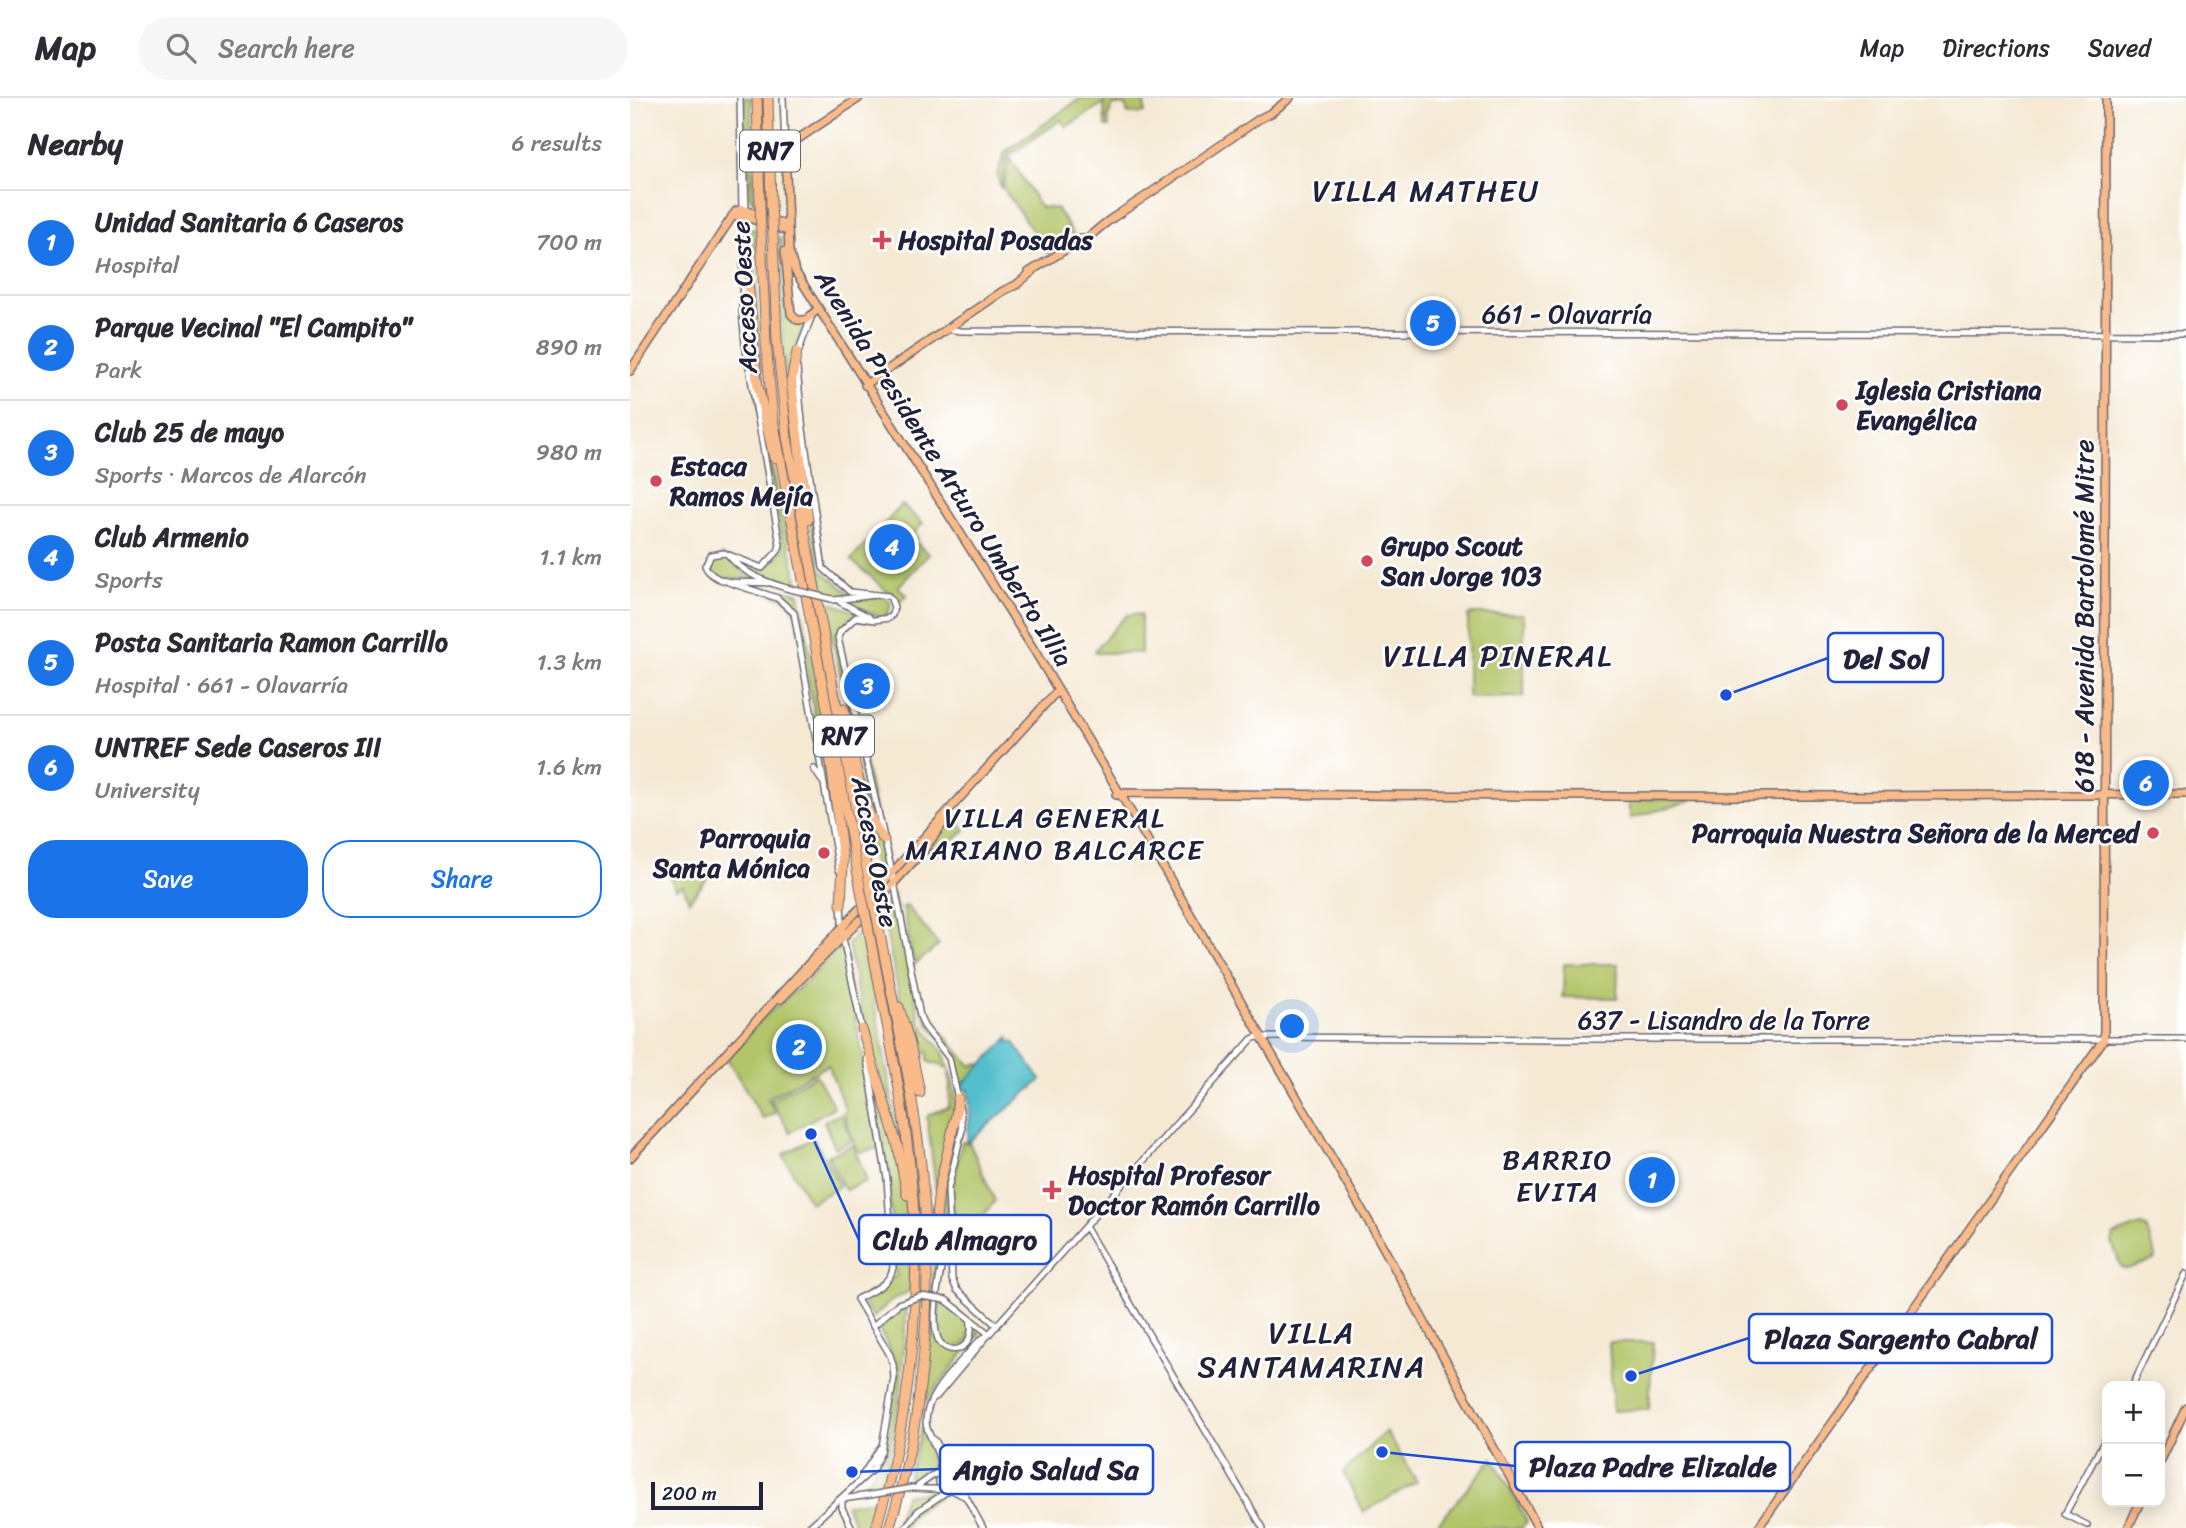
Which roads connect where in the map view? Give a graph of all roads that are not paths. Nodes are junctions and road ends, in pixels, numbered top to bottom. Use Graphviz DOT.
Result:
graph roads {
  1 [pos="740,98"];
  2 [pos="757,98"];
  3 [pos="768,98"];
  4 [pos="783,98"];
  5 [pos="859,98"];
  6 [pos="1290,98"];
  7 [pos="2106,98"];
  8 [pos="783,150"];
  9 [pos="744,214"];
  10 [pos="786,227"];
  11 [pos="818,309"];
  12 [pos="811,316"];
  13 [pos="948,329"];
  14 [pos="2105,334"];
  15 [pos="2186,334"];
  16 [pos="797,352"];
  17 [pos="630,371"];
  18 [pos="865,385"];
  19 [pos="792,521"];
  20 [pos="728,554"];
  21 [pos="729,582"];
  22 [pos="768,583"];
  23 [pos="816,587"];
  24 [pos="887,596"];
  25 [pos="833,599"];
  26 [pos="874,620"];
  27 [pos="830,662"];
  28 [pos="1058,690"];
  29 [pos="827,708"];
  30 [pos="814,769"];
  31 [pos="824,785"];
  32 [pos="1118,794"];
  33 [pos="2106,794"];
  34 [pos="2186,794"];
  35 [pos="884,840"];
  36 [pos="893,878"];
  37 [pos="874,887"];
  38 [pos="880,898"];
  39 [pos="841,905"];
  40 [pos="859,909"];
  41 [pos="864,923"];
  42 [pos="842,927"];
  43 [pos="843,938"];
  44 [pos="883,953"];
  45 [pos="759,1017"];
  46 [pos="862,1029"];
  47 [pos="1260,1036"];
  48 [pos="2104,1039"];
  49 [pos="2186,1039"];
  50 [pos="920,1093"];
  51 [pos="958,1098"];
  52 [pos="630,1158"];
  53 [pos="950,1226"];
  54 [pos="1086,1228"];
  55 [pos="916,1252"];
  56 [pos="2186,1274"];
  57 [pos="927,1301"];
  58 [pos="970,1318"];
  59 [pos="873,1326"];
  60 [pos="997,1326"];
  61 [pos="989,1334"];
  62 [pos="2134,1381"];
  63 [pos="2186,1407"];
  64 [pos="932,1438"];
  65 [pos="2103,1444"];
  66 [pos="2165,1451"];
  67 [pos="939,1471"];
  68 [pos="953,1474"];
  69 [pos="914,1488"];
  70 [pos="949,1490"];
  71 [pos="842,1499"];
  72 [pos="968,1499"];
  73 [pos="2138,1507"];
  74 [pos="2084,1526"];
  75 [pos="890,1527"];
  76 [pos="808,1528"];
  77 [pos="852,1528"];
  78 [pos="876,1528"];
  79 [pos="905,1528"];
  80 [pos="984,1528"];
  81 [pos="1262,1528"];
  82 [pos="1537,1528"];
  83 [pos="1758,1528"];
  84 [pos="2128,1528"];
  1 -- 9 [label="street"];
  2 -- 19 [label="highway, Acceso Oeste / RN7, bridge"];
  3 -- 23 [label="highway, Acceso Oeste / RN7, bridge"];
  4 -- 8 [label="street"];
  5 -- 8 [label="main road"];
  6 -- 13 [label="main road"];
  7 -- 14 [label="main road, 618 - Avenida Bartolomé Mitre"];
  8 -- 10 [label="main road"];
  9 -- 10 [label="main road"];
  9 -- 17 [label="main road"];
  9 -- 19 [label="highway"];
  9 -- 20 [label="street"];
  10 -- 11 [label="main road, Avenida Presidente Arturo Umberto Illia"];
  10 -- 12 [label="main road"];
  11 -- 12 [label="main road"];
  11 -- 18 [label="main road, Avenida Presidente Arturo Umberto Illia"];
  12 -- 16 [label="street"];
  13 -- 14 [label="street, 661 - Olavarría"];
  13 -- 18 [label="main road"];
  14 -- 15 [label="street, 661 - Olavarría"];
  14 -- 33 [label="main road, 618 - Avenida Bartolomé Mitre"];
  16 -- 23 [label="highway"];
  16 -- 24 [label="street"];
  18 -- 28 [label="main road, Avenida Presidente Arturo Umberto Illia"];
  19 -- 29 [label="highway, Acceso Oeste / RN7"];
  20 -- 21 [label="street"];
  20 -- 22 [label="street"];
  21 -- 22 [label="street"];
  21 -- 31 [label="street"];
  22 -- 25 [label="street, bridge"];
  23 -- 27 [label="highway, Acceso Oeste / RN7"];
  24 -- 25 [label="street"];
  24 -- 26 [label="street"];
  25 -- 26 [label="street"];
  26 -- 35 [label="street"];
  27 -- 35 [label="highway"];
  27 -- 37 [label="highway, Acceso Oeste / RN7"];
  28 -- 32 [label="main road"];
  28 -- 32 [label="main road"];
  28 -- 36 [label="main road"];
  29 -- 39 [label="highway"];
  29 -- 41 [label="highway, Acceso Oeste / RN7, bridge"];
  30 -- 31 [label="street"];
  31 -- 39 [label="street"];
  32 -- 33 [label="main road"];
  32 -- 47 [label="main road"];
  33 -- 34 [label="main road"];
  33 -- 48 [label="main road, 618 - Avenida Bartolomé Mitre"];
  35 -- 36 [label="street"];
  36 -- 37 [label="main road"];
  36 -- 38 [label="main road"];
  36 -- 51 [label="street"];
  37 -- 44 [label="highway, Acceso Oeste / RN7, bridge"];
  39 -- 42 [label="street"];
  40 -- 42 [label="main road"];
  41 -- 43 [label="main road"];
  41 -- 55 [label="highway, Acceso Oeste / RN7"];
  42 -- 43 [label="street"];
  42 -- 45 [label="main road"];
  43 -- 45 [label="main road"];
  43 -- 46 [label="street"];
  44 -- 50 [label="highway"];
  44 -- 57 [label="highway, Acceso Oeste / RN7"];
  45 -- 52 [label="main road"];
  46 -- 55 [label="highway"];
  46 -- 59 [label="street"];
  47 -- 48 [label="street, 637 - Lisandro de la Torre"];
  47 -- 54 [label="street"];
  47 -- 82 [label="main road"];
  48 -- 49 [label="street, 637 - Lisandro de la Torre"];
  48 -- 83 [label="main road"];
  51 -- 53 [label="street"];
  51 -- 57 [label="highway"];
  53 -- 58 [label="street"];
  53 -- 60 [label="street"];
  54 -- 60 [label="street"];
  54 -- 81 [label="street"];
  55 -- 78 [label="highway, Acceso Oeste / RN7"];
  56 -- 62 [label="street"];
  57 -- 75 [label="highway, Acceso Oeste / RN7"];
  58 -- 59 [label="street, bridge"];
  58 -- 61 [label="street"];
  59 -- 71 [label="street"];
  60 -- 61 [label="street"];
  61 -- 64 [label="street"];
  63 -- 66 [label="main road"];
  64 -- 67 [label="street"];
  64 -- 68 [label="street"];
  65 -- 74 [label="street"];
  67 -- 68 [label="street"];
  67 -- 69 [label="street"];
  67 -- 70 [label="street"];
  68 -- 70 [label="street"];
  68 -- 72 [label="street"];
  69 -- 70 [label="street"];
  69 -- 71 [label="street, bridge"];
  70 -- 72 [label="street"];
  70 -- 79 [label="street"];
  71 -- 76 [label="street"];
  71 -- 77 [label="street"];
  72 -- 80 [label="street"];
  73 -- 84 [label="main road"];
}
